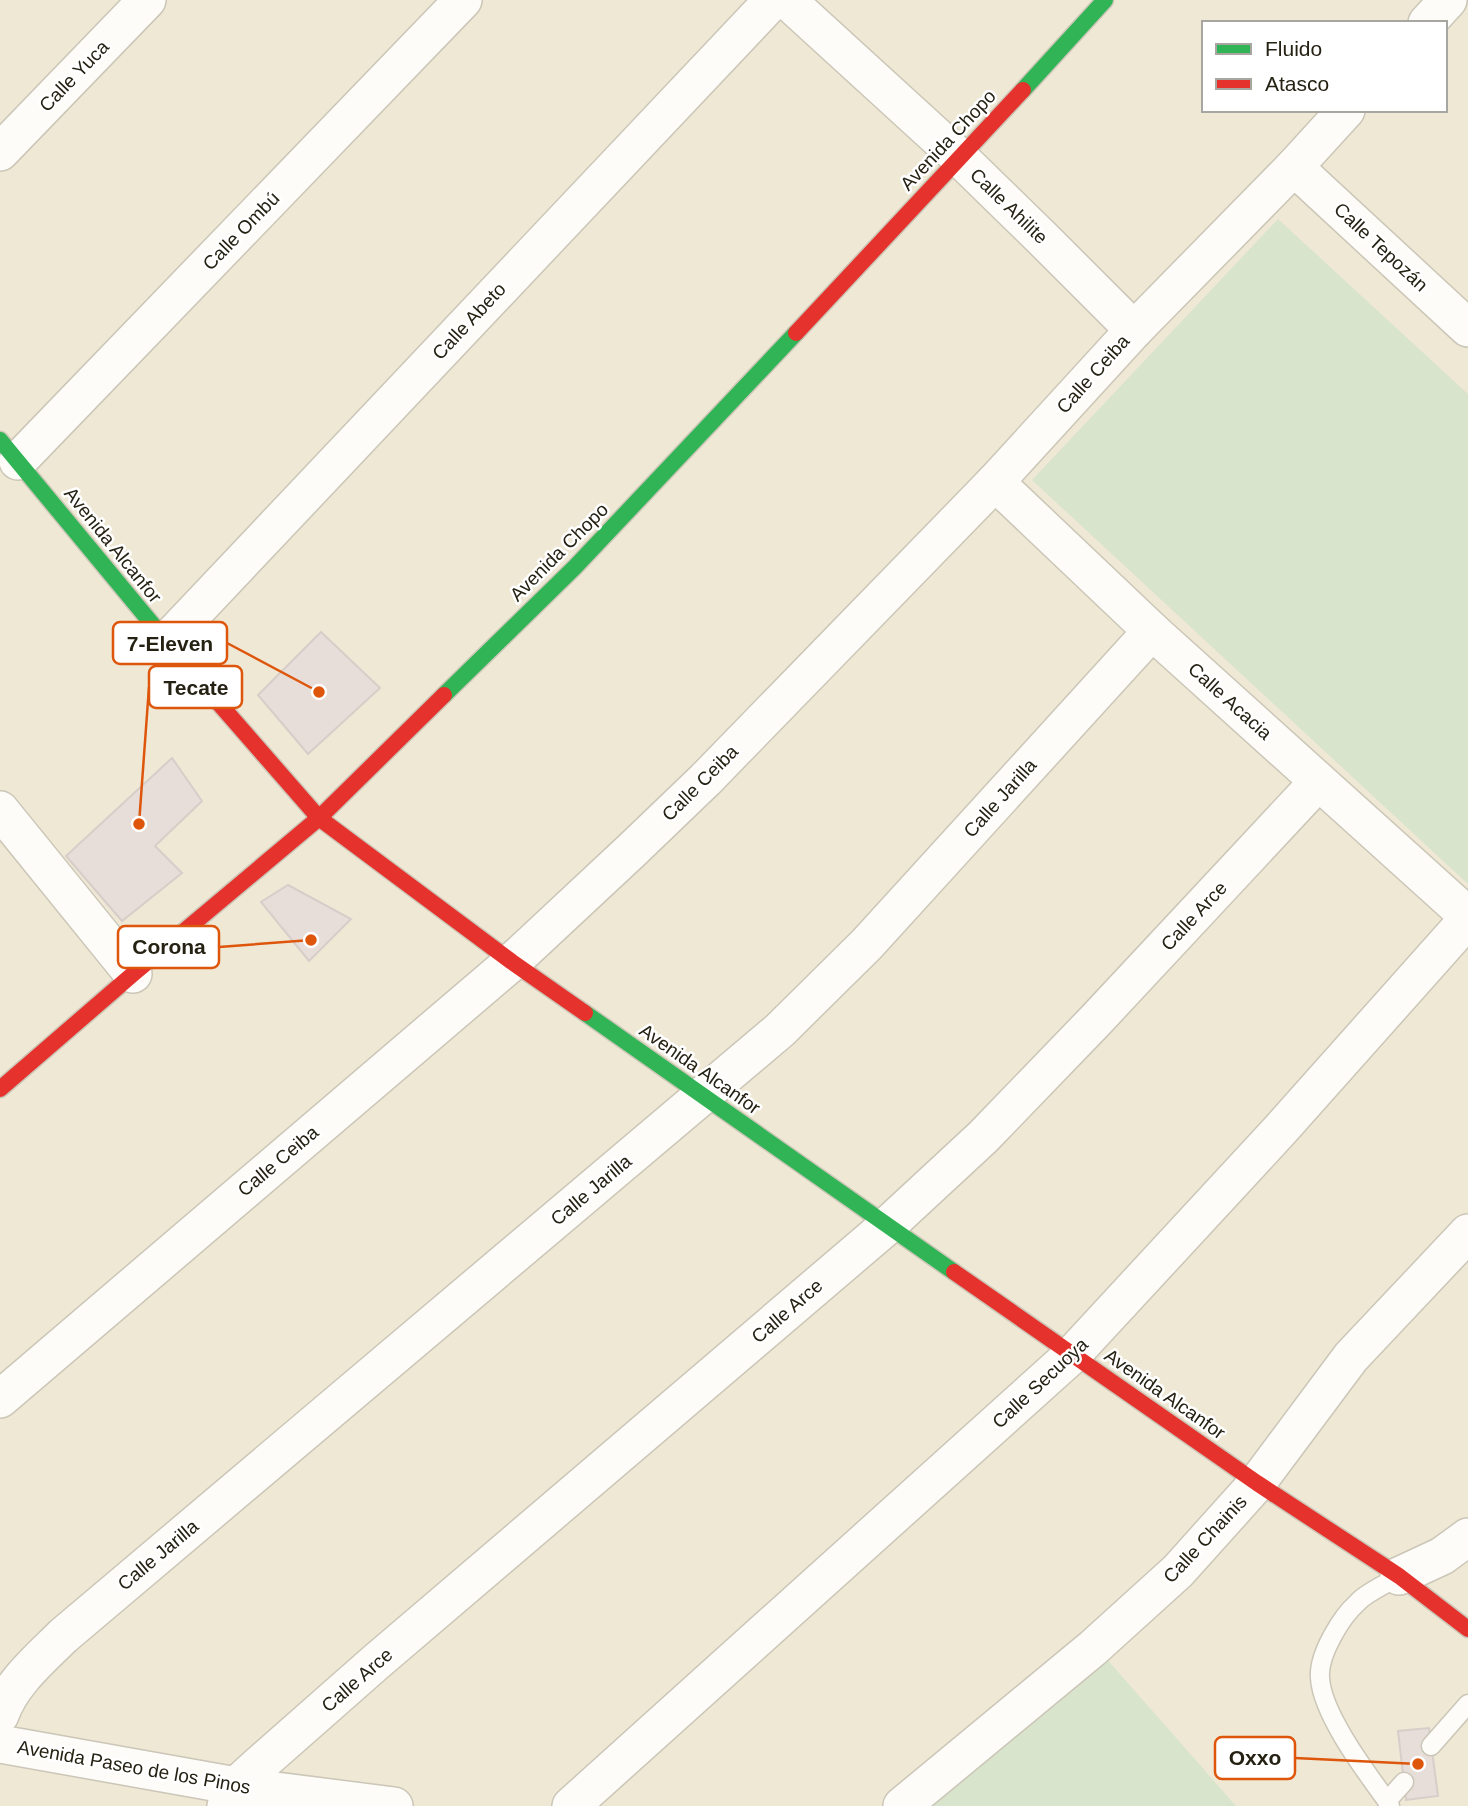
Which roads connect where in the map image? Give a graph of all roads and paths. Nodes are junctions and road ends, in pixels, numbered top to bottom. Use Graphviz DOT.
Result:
graph roads {
  1 [pos="147,0"];
  2 [pos="463,0"];
  3 [pos="773,0"];
  4 [pos="787,0"];
  5 [pos="1105,0"];
  6 [pos="1448,0"];
  7 [pos="1429,21"];
  8 [pos="1344,112"];
  9 [pos="0,152"];
  10 [pos="960,158"];
  11 [pos="1294,167"];
  12 [pos="1466,321"];
  13 [pos="1134,330"];
  14 [pos="9,451"];
  15 [pos="995,482"];
  16 [pos="1153,631"];
  17 [pos="166,642"];
  18 [pos="1318,782"];
  19 [pos="0,810"];
  20 [pos="319,818"];
  21 [pos="1468,918"];
  22 [pos="512,962"];
  23 [pos="133,974"];
  24 [pos="0,1089"];
  25 [pos="703,1096"];
  26 [pos="887,1226"];
  27 [pos="1468,1233"];
  28 [pos="1072,1355"];
  29 [pos="0,1399"];
  30 [pos="1257,1483"];
  31 [pos="1468,1537"];
  32 [pos="1399,1576"];
  33 [pos="1468,1629"];
  34 [pos="1468,1704"];
  35 [pos="0,1715"];
  36 [pos="0,1744"];
  37 [pos="1431,1746"];
  38 [pos="1404,1782"];
  39 [pos="231,1796"];
  40 [pos="1388,1804"];
  41 [pos="394,1806"];
  42 [pos="571,1806"];
  43 [pos="902,1806"];
  1 -- 9 [label="street, Calle Yuca"];
  2 -- 14 [label="street, Calle Ombú"];
  3 -- 17 [label="street, Calle Abeto"];
  4 -- 10 [label="street, Calle Ahilite"];
  5 -- 10 [label="street, Avenida Chopo"];
  6 -- 7 [label="street"];
  8 -- 11 [label="street, Calle Ceiba"];
  10 -- 13 [label="street, Calle Ahilite"];
  10 -- 20 [label="street, Avenida Chopo"];
  11 -- 12 [label="street, Calle Tepozán"];
  11 -- 13 [label="street, Calle Ceiba"];
  13 -- 15 [label="street, Calle Ceiba"];
  14 -- 17 [label="street, Avenida Alcanfor"];
  15 -- 16 [label="street, Calle Acacia"];
  15 -- 22 [label="street, Calle Ceiba"];
  16 -- 18 [label="street, Calle Acacia"];
  16 -- 25 [label="street, Calle Jarilla"];
  17 -- 20 [label="street, Avenida Alcanfor"];
  18 -- 21 [label="street, Calle Acacia"];
  18 -- 26 [label="street, Calle Arce"];
  19 -- 23 [label="street"];
  20 -- 22 [label="street, Avenida Alcanfor"];
  20 -- 23 [label="street, Avenida Chopo"];
  21 -- 28 [label="street, Calle Secuoya"];
  22 -- 25 [label="street, Avenida Alcanfor"];
  22 -- 29 [label="street, Calle Ceiba"];
  23 -- 24 [label="street, Avenida Chopo"];
  25 -- 26 [label="street, Avenida Alcanfor"];
  25 -- 35 [label="street, Calle Jarilla"];
  26 -- 28 [label="street, Avenida Alcanfor"];
  26 -- 39 [label="street, Calle Arce"];
  27 -- 30 [label="street, Calle Chainis"];
  28 -- 30 [label="street, Avenida Alcanfor"];
  28 -- 42 [label="street, Calle Secuoya"];
  30 -- 32 [label="street, Avenida Alcanfor"];
  30 -- 43 [label="street, Calle Chainis"];
  31 -- 32 [label="street"];
  32 -- 33 [label="street, Avenida Alcanfor"];
  32 -- 40 [label="lane"];
  34 -- 37 [label="lane"];
  36 -- 39 [label="street, Avenida Paseo de los Pinos"];
  38 -- 40 [label="lane"];
  39 -- 41 [label="street, Avenida Paseo de los Pinos"];
}
